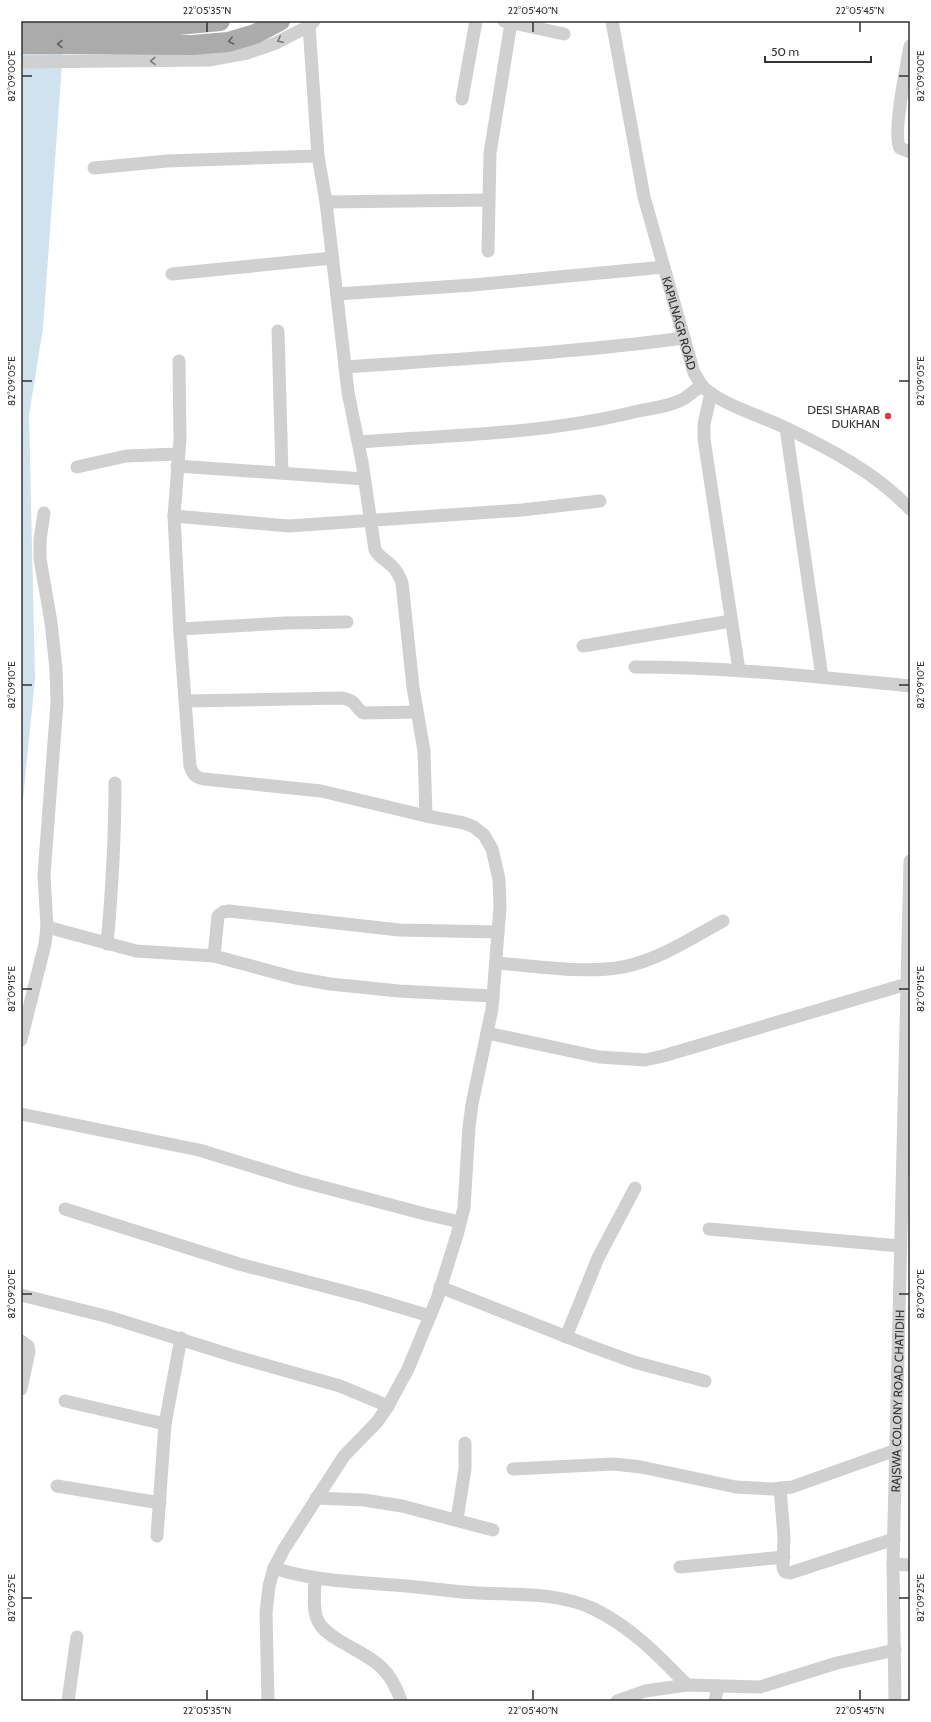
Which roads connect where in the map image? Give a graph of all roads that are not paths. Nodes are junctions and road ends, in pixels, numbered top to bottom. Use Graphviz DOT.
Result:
graph roads {
  1 [pos="220,21"];
  2 [pos="280,21"];
  3 [pos="476,21"];
  4 [pos="612,21"];
  5 [pos="508,22"];
  6 [pos="311,24"];
  7 [pos="21,26"];
  8 [pos="564,34"];
  9 [pos="100,35"];
  10 [pos="21,44"];
  11 [pos="910,46"];
  12 [pos="21,62"];
  13 [pos="462,99"];
  14 [pos="910,152"];
  15 [pos="318,156"];
  16 [pos="94,168"];
  17 [pos="488,200"];
  18 [pos="326,202"];
  19 [pos="488,251"];
  20 [pos="332,258"];
  21 [pos="664,267"];
  22 [pos="172,274"];
  23 [pos="337,294"];
  24 [pos="278,331"];
  25 [pos="684,338"];
  26 [pos="179,361"];
  27 [pos="345,367"];
  28 [pos="706,389"];
  29 [pos="786,428"];
  30 [pos="359,442"];
  31 [pos="178,460"];
  32 [pos="77,467"];
  33 [pos="282,473"];
  34 [pos="364,479"];
  35 [pos="600,501"];
  36 [pos="910,509"];
  37 [pos="44,513"];
  38 [pos="174,516"];
  39 [pos="370,520"];
  40 [pos="730,621"];
  41 [pos="347,622"];
  42 [pos="180,629"];
  43 [pos="583,646"];
  44 [pos="635,666"];
  45 [pos="739,670"];
  46 [pos="822,677"];
  47 [pos="910,686"];
  48 [pos="184,701"];
  49 [pos="417,712"];
  50 [pos="115,783"];
  51 [pos="426,816"];
  52 [pos="910,861"];
  53 [pos="722,921"];
  54 [pos="47,927"];
  55 [pos="498,932"];
  56 [pos="107,944"];
  57 [pos="214,956"];
  58 [pos="496,963"];
  59 [pos="907,984"];
  60 [pos="493,996"];
  61 [pos="487,1033"];
  62 [pos="21,1040"];
  63 [pos="21,1114"];
  64 [pos="907,1115"];
  65 [pos="635,1188"];
  66 [pos="65,1209"];
  67 [pos="460,1222"];
  68 [pos="709,1229"];
  69 [pos="900,1246"];
  70 [pos="905,1275"];
  71 [pos="440,1287"];
  72 [pos="21,1295"];
  73 [pos="430,1316"];
  74 [pos="566,1337"];
  75 [pos="181,1338"];
  76 [pos="21,1340"];
  77 [pos="705,1381"];
  78 [pos="21,1389"];
  79 [pos="65,1401"];
  80 [pos="388,1406"];
  81 [pos="904,1413"];
  82 [pos="165,1424"];
  83 [pos="465,1443"];
  84 [pos="896,1450"];
  85 [pos="512,1469"];
  86 [pos="57,1486"];
  87 [pos="780,1488"];
  88 [pos="316,1498"];
  89 [pos="160,1503"];
  90 [pos="457,1519"];
  91 [pos="493,1530"];
  92 [pos="158,1536"];
  93 [pos="894,1539"];
  94 [pos="784,1557"];
  95 [pos="894,1564"];
  96 [pos="910,1565"];
  97 [pos="680,1567"];
  98 [pos="274,1568"];
  99 [pos="316,1578"];
  100 [pos="77,1637"];
  101 [pos="895,1650"];
  102 [pos="687,1685"];
  103 [pos="718,1686"];
  104 [pos="68,1701"];
  105 [pos="268,1701"];
  106 [pos="401,1701"];
  107 [pos="616,1701"];
  108 [pos="715,1701"];
  109 [pos="895,1701"];
  1 -- 9 [label="main road"];
  2 -- 9 [label="main road, one-way"];
  3 -- 13 [label="street"];
  4 -- 21 [label="street, KAPILNAGR ROAD"];
  5 -- 8 [label="street"];
  5 -- 17 [label="street"];
  6 -- 12 [label="street, one-way"];
  6 -- 15 [label="street"];
  7 -- 9 [label="main road"];
  9 -- 10 [label="main road, one-way"];
  11 -- 14 [label="street"];
  15 -- 16 [label="street"];
  15 -- 18 [label="street"];
  17 -- 18 [label="street"];
  17 -- 19 [label="street"];
  18 -- 20 [label="street"];
  20 -- 22 [label="street"];
  20 -- 23 [label="street"];
  21 -- 23 [label="street"];
  21 -- 25 [label="street, KAPILNAGR ROAD"];
  23 -- 27 [label="street"];
  24 -- 33 [label="street"];
  25 -- 27 [label="street"];
  25 -- 28 [label="street, KAPILNAGR ROAD"];
  26 -- 31 [label="street"];
  27 -- 30 [label="street"];
  28 -- 29 [label="street"];
  28 -- 30 [label="street"];
  28 -- 40 [label="street"];
  29 -- 36 [label="street"];
  29 -- 46 [label="street"];
  30 -- 34 [label="street"];
  31 -- 32 [label="street"];
  31 -- 33 [label="street"];
  31 -- 38 [label="street"];
  33 -- 34 [label="street"];
  34 -- 39 [label="street"];
  35 -- 39 [label="street"];
  37 -- 54 [label="street"];
  38 -- 39 [label="street"];
  38 -- 42 [label="street"];
  39 -- 49 [label="street"];
  40 -- 43 [label="street"];
  40 -- 45 [label="street"];
  41 -- 42 [label="street"];
  42 -- 48 [label="street"];
  44 -- 45 [label="street"];
  45 -- 46 [label="street"];
  46 -- 47 [label="street"];
  48 -- 49 [label="street"];
  48 -- 51 [label="street"];
  49 -- 51 [label="street"];
  50 -- 56 [label="street"];
  51 -- 55 [label="street"];
  52 -- 59 [label="street, RAJSWA COLONY ROAD CHATIDIH"];
  53 -- 58 [label="street"];
  54 -- 56 [label="street"];
  54 -- 62 [label="street"];
  55 -- 57 [label="street"];
  55 -- 58 [label="street"];
  56 -- 57 [label="street"];
  57 -- 60 [label="street"];
  58 -- 60 [label="street"];
  59 -- 61 [label="street"];
  59 -- 64 [label="street, RAJSWA COLONY ROAD CHATIDIH"];
  60 -- 61 [label="street"];
  61 -- 67 [label="street"];
  63 -- 67 [label="street"];
  64 -- 69 [label="street, RAJSWA COLONY ROAD CHATIDIH"];
  65 -- 74 [label="street"];
  66 -- 73 [label="street"];
  67 -- 71 [label="street"];
  68 -- 69 [label="street"];
  69 -- 70 [label="street, RAJSWA COLONY ROAD CHATIDIH"];
  70 -- 81 [label="street, RAJSWA COLONY ROAD CHATIDIH"];
  71 -- 73 [label="street"];
  71 -- 74 [label="street"];
  72 -- 75 [label="street"];
  73 -- 80 [label="street"];
  74 -- 77 [label="street"];
  75 -- 80 [label="street"];
  75 -- 82 [label="street"];
  76 -- 78 [label="street"];
  79 -- 82 [label="street"];
  80 -- 88 [label="street"];
  81 -- 84 [label="street, RAJSWA COLONY ROAD CHATIDIH"];
  82 -- 89 [label="street"];
  83 -- 90 [label="street"];
  84 -- 87 [label="street"];
  84 -- 93 [label="street, RAJSWA COLONY ROAD CHATIDIH"];
  85 -- 87 [label="street"];
  86 -- 89 [label="street"];
  87 -- 94 [label="street"];
  88 -- 90 [label="street"];
  88 -- 98 [label="street"];
  89 -- 92 [label="street"];
  90 -- 91 [label="street"];
  93 -- 94 [label="street"];
  93 -- 95 [label="street, RAJSWA COLONY ROAD CHATIDIH"];
  94 -- 97 [label="street"];
  95 -- 96 [label="street"];
  95 -- 101 [label="street, RAJSWA COLONY ROAD CHATIDIH"];
  98 -- 99 [label="street"];
  98 -- 105 [label="street"];
  99 -- 102 [label="street"];
  99 -- 106 [label="street"];
  100 -- 104 [label="street"];
  101 -- 103 [label="street"];
  101 -- 109 [label="street, RAJSWA COLONY ROAD CHATIDIH"];
  102 -- 103 [label="street"];
  102 -- 107 [label="street"];
  103 -- 108 [label="street"];
}
